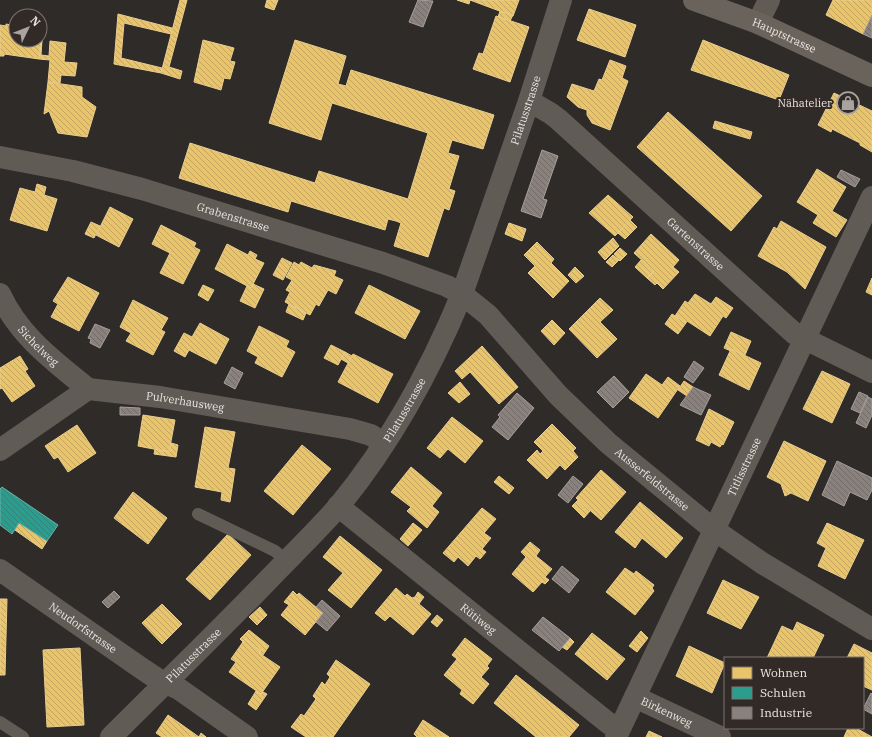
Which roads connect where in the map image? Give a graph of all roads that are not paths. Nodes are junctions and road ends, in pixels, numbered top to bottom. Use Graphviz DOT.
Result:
graph roads {
  1 [pos="561,0"];
  2 [pos="694,0"];
  3 [pos="769,0"];
  4 [pos="758,22"];
  5 [pos="872,76"];
  6 [pos="529,101"];
  7 [pos="0,157"];
  8 [pos="872,198"];
  9 [pos="0,294"];
  10 [pos="462,294"];
  11 [pos="804,340"];
  12 [pos="872,372"];
  13 [pos="88,389"];
  14 [pos="384,444"];
  15 [pos="0,450"];
  16 [pos="338,506"];
  17 [pos="198,514"];
  18 [pos="713,530"];
  19 [pos="286,561"];
  20 [pos="0,570"];
  21 [pos="872,629"];
  22 [pos="167,683"];
  23 [pos="635,697"];
  24 [pos="0,722"];
  25 [pos="618,734"];
  26 [pos="24,737"];
  27 [pos="111,737"];
  28 [pos="247,737"];
  29 [pos="720,737"];
  1 -- 6 [label="street, Pilatusstrasse"];
  2 -- 4 [label="main road, Hauptstrasse"];
  3 -- 4 [label="street"];
  4 -- 5 [label="main road, Hauptstrasse"];
  6 -- 10 [label="street, Pilatusstrasse"];
  6 -- 11 [label="street, Gartenstrasse"];
  7 -- 10 [label="street, Grabenstrasse"];
  8 -- 11 [label="street, Titlisstrasse"];
  9 -- 13 [label="street, Sichelweg"];
  10 -- 14 [label="street, Pilatusstrasse"];
  10 -- 18 [label="street, Ausserfeldstrasse"];
  11 -- 12 [label="street, Gartenstrasse"];
  11 -- 18 [label="street, Titlisstrasse"];
  13 -- 14 [label="street, Pulverhausweg"];
  13 -- 15 [label="street"];
  14 -- 16 [label="street, Pilatusstrasse"];
  16 -- 19 [label="street, Pilatusstrasse"];
  16 -- 25 [label="street, Rütiweg"];
  17 -- 19 [label="lane"];
  18 -- 21 [label="street, Ausserfeldstrasse"];
  18 -- 23 [label="street, Titlisstrasse"];
  19 -- 22 [label="street, Pilatusstrasse"];
  20 -- 22 [label="street, Neudorfstrasse"];
  22 -- 27 [label="street, Pilatusstrasse"];
  22 -- 28 [label="street, Neudorfstrasse"];
  23 -- 25 [label="street, Titlisstrasse"];
  23 -- 29 [label="street, Birkenweg"];
  24 -- 26 [label="lane"];
}
